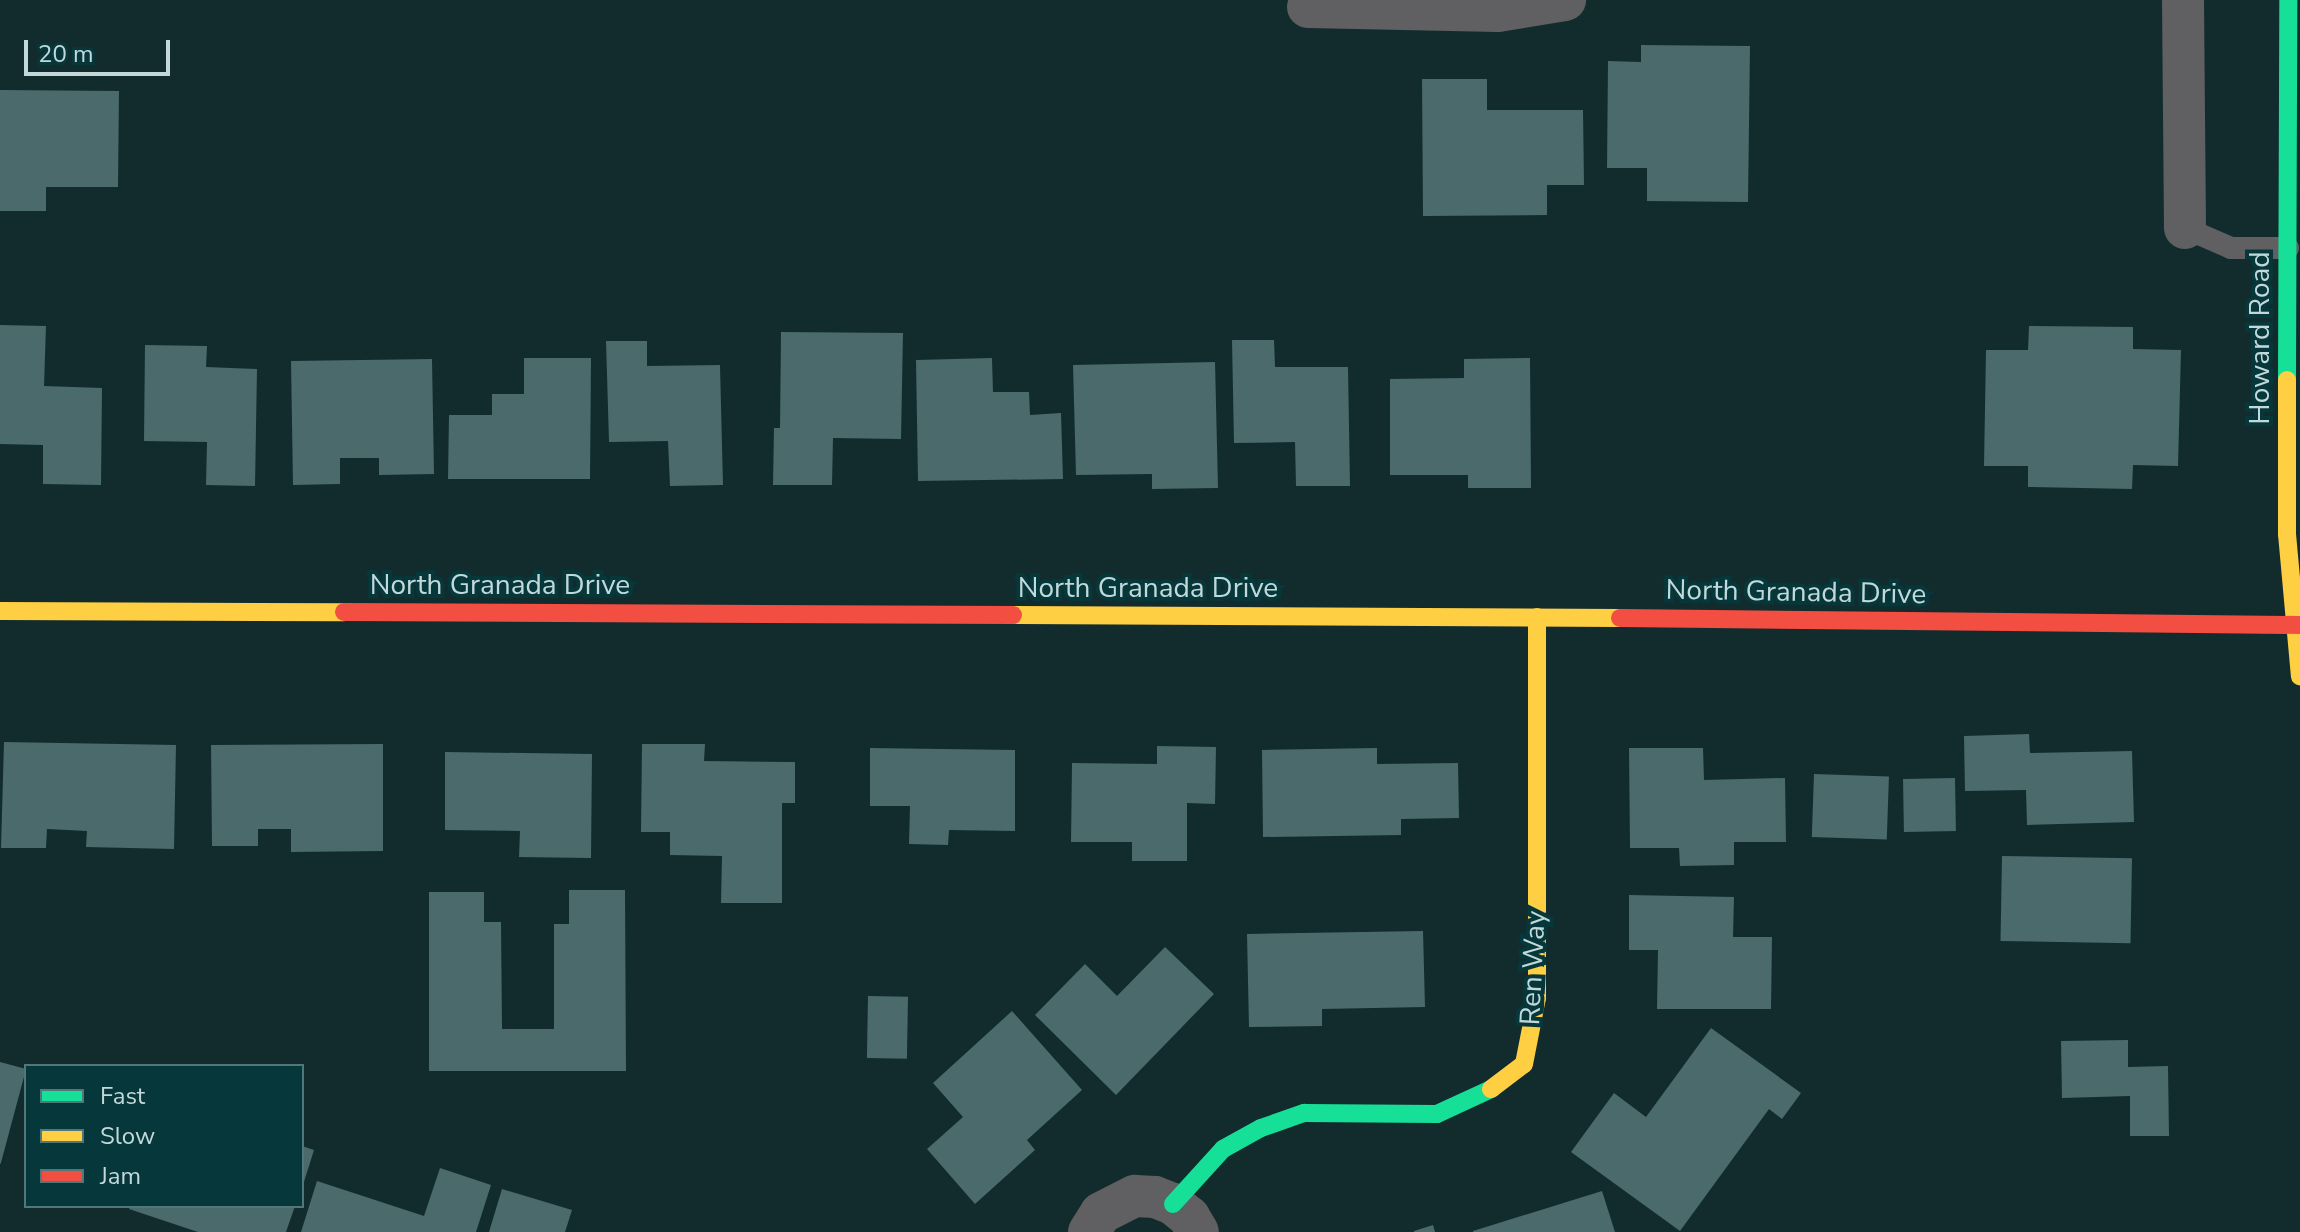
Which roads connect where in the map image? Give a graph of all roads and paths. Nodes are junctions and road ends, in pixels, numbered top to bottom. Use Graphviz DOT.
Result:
graph roads {
  1 [pos="1565,0"];
  2 [pos="2183,0"];
  3 [pos="2288,0"];
  4 [pos="1395,3"];
  5 [pos="1308,7"];
  6 [pos="2185,228"];
  7 [pos="2288,248"];
  8 [pos="0,611"];
  9 [pos="1537,617"];
  10 [pos="2298,625"];
  11 [pos="2300,676"];
  12 [pos="1186,1218"];
  13 [pos="1089,1232"];
  1 -- 4 [label="street"];
  2 -- 6 [label="street"];
  3 -- 7 [label="street, Howard Road"];
  4 -- 5 [label="street"];
  6 -- 7 [label="lane"];
  7 -- 10 [label="street, Howard Road"];
  8 -- 9 [label="street, North Granada Drive"];
  9 -- 10 [label="street, North Granada Drive"];
  9 -- 12 [label="street, Ren Way"];
  10 -- 11 [label="street, Howard Road"];
  12 -- 13 [label="street, Ren Way"];
}
